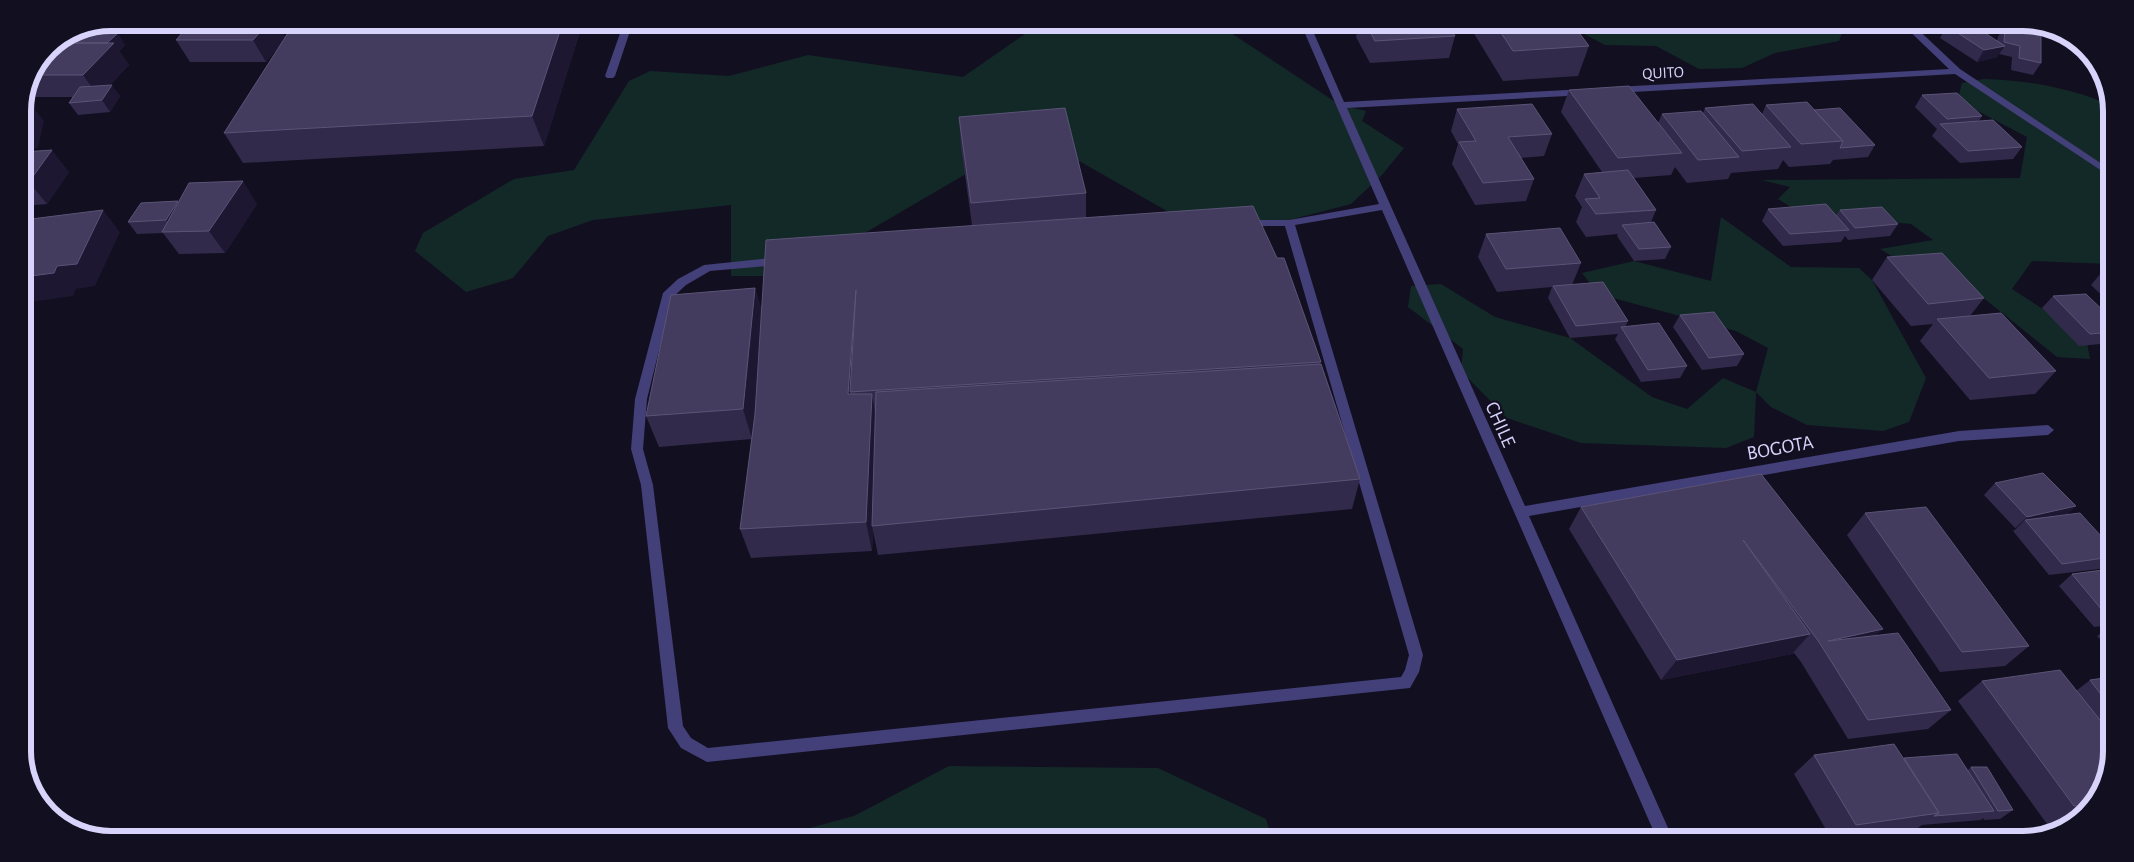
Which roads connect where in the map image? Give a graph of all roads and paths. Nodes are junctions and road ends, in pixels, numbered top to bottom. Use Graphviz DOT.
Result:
graph roads {
  1 [pos="626,31"];
  2 [pos="1308,31"];
  3 [pos="1914,31"];
  4 [pos="1958,71"];
  5 [pos="610,76"];
  6 [pos="1340,105"];
  7 [pos="2103,169"];
  8 [pos="1384,206"];
  9 [pos="1231,222"];
  10 [pos="1289,223"];
  11 [pos="795,259"];
  12 [pos="2048,430"];
  13 [pos="1520,512"];
  14 [pos="1661,831"];
  1 -- 5 [label="street"];
  2 -- 6 [label="street, CHILE"];
  3 -- 4 [label="street"];
  4 -- 6 [label="street, QUITO"];
  4 -- 7 [label="street"];
  6 -- 8 [label="street, CHILE"];
  8 -- 10 [label="street"];
  8 -- 13 [label="street, CHILE"];
  9 -- 10 [label="street"];
  10 -- 11 [label="street"];
  12 -- 13 [label="street, BOGOTA"];
  13 -- 14 [label="street, CHILE"];
}
